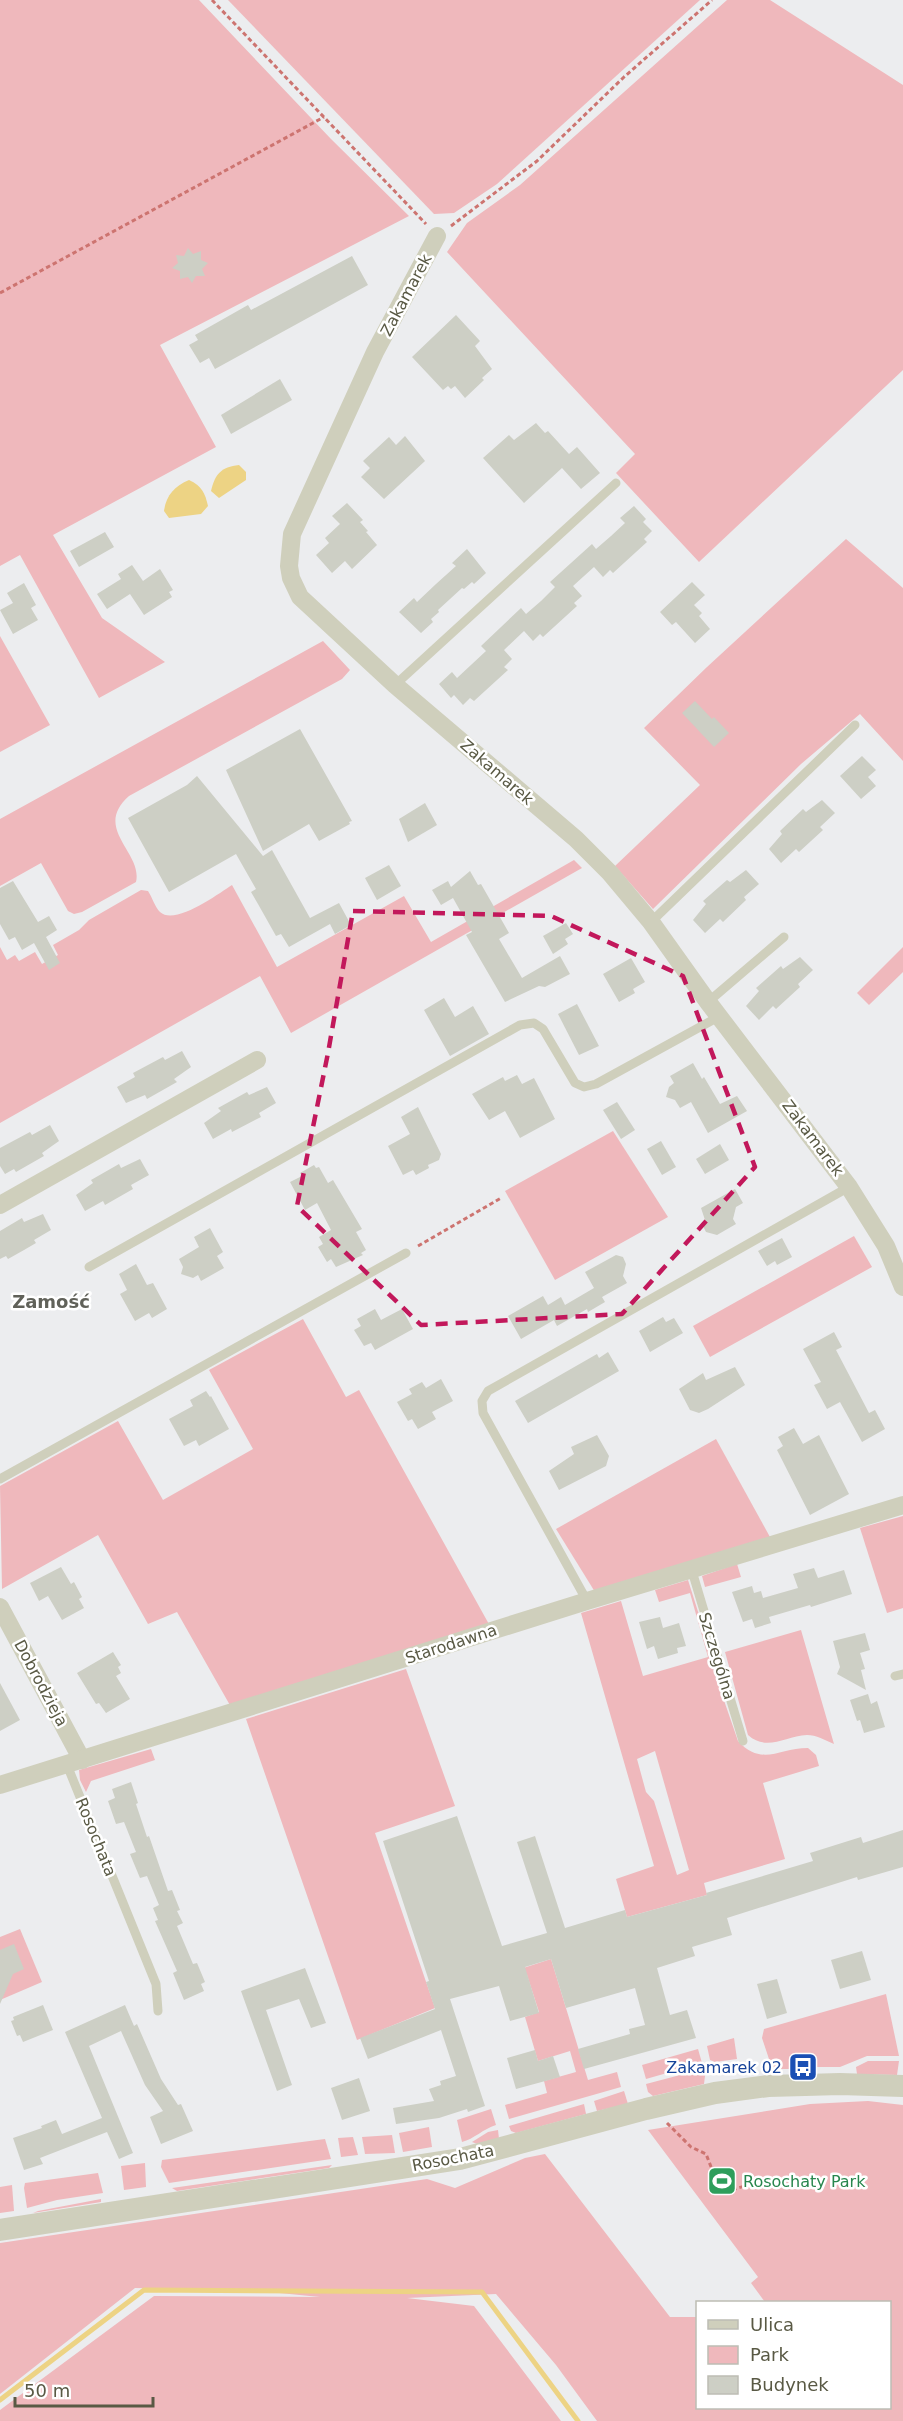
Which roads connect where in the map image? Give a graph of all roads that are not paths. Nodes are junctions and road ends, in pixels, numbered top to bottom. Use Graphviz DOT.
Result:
graph roads {
  1 [pos="437,236"];
  2 [pos="616,483"];
  3 [pos="395,685"];
  4 [pos="855,726"];
  5 [pos="651,922"];
  6 [pos="784,937"];
  7 [pos="714,1009"];
  8 [pos="257,1060"];
  9 [pos="849,1186"];
  10 [pos="0,1205"];
  11 [pos="406,1253"];
  12 [pos="89,1267"];
  13 [pos="903,1287"];
  14 [pos="0,1479"];
  15 [pos="903,1505"];
  16 [pos="692,1571"];
  17 [pos="587,1601"];
  18 [pos="0,1607"];
  19 [pos="743,1741"];
  20 [pos="75,1763"];
  21 [pos="0,1785"];
  22 [pos="158,2011"];
  23 [pos="903,2086"];
  24 [pos="0,2230"];
  1 -- 3 [label="street, Zakamarek"];
  2 -- 3 [label="lane"];
  3 -- 5 [label="street, Zakamarek"];
  4 -- 5 [label="lane"];
  5 -- 7 [label="street, Zakamarek"];
  6 -- 7 [label="lane"];
  7 -- 9 [label="street, Zakamarek"];
  7 -- 12 [label="lane"];
  8 -- 10 [label="street"];
  9 -- 13 [label="street, Zakamarek"];
  9 -- 17 [label="lane"];
  11 -- 14 [label="lane"];
  15 -- 16 [label="street, Starodawna"];
  16 -- 17 [label="street, Starodawna"];
  16 -- 19 [label="lane, Szczególna"];
  17 -- 20 [label="street, Starodawna"];
  18 -- 20 [label="street, Dobrodzieja"];
  20 -- 21 [label="street, Starodawna"];
  20 -- 22 [label="lane, Rosochata"];
  23 -- 24 [label="street, Rosochata"];
}
